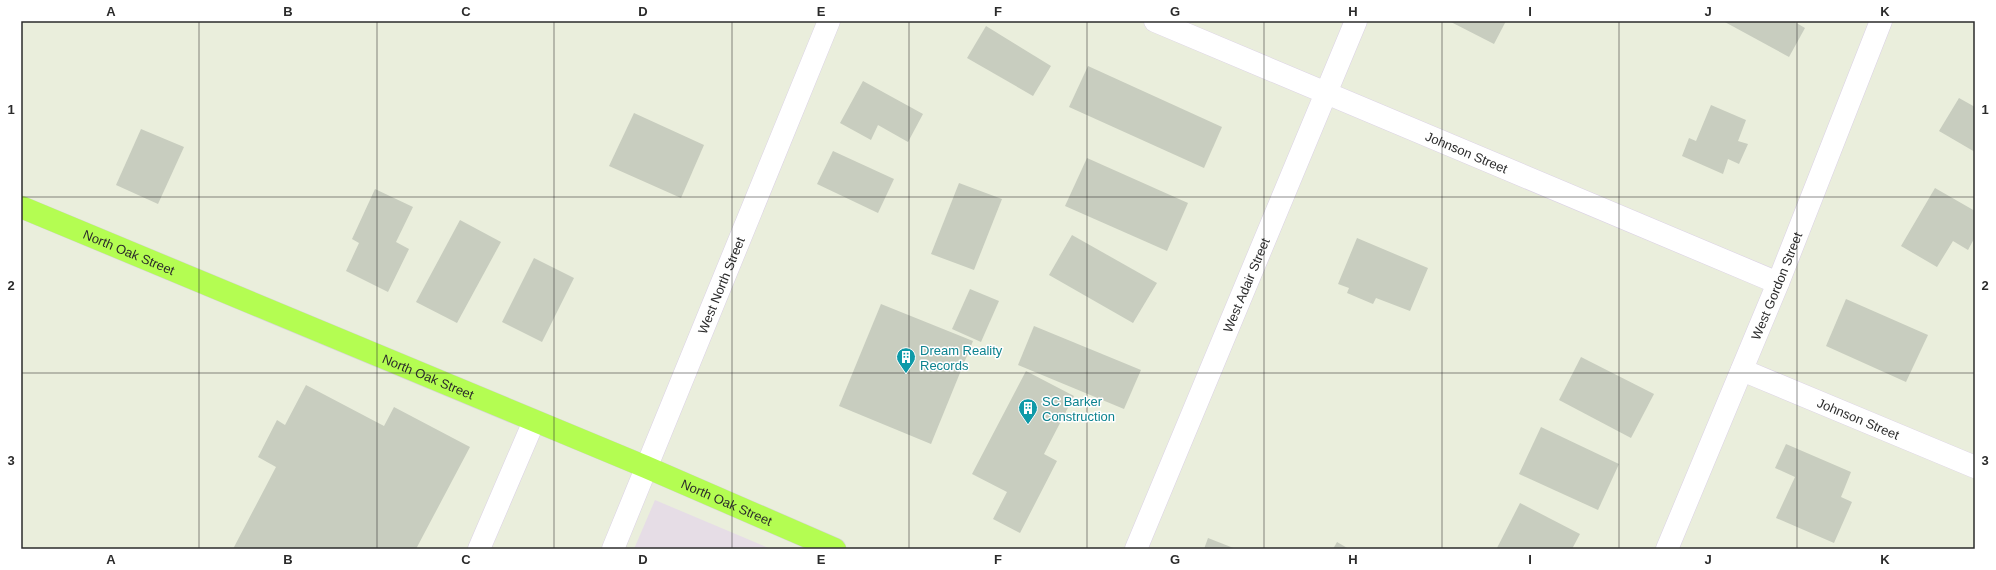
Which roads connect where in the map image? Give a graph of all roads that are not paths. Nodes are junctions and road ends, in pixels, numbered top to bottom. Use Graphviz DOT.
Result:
graph roads {
  1 [pos="829,21"];
  2 [pos="1155,21"];
  3 [pos="1356,21"];
  4 [pos="1881,21"];
  5 [pos="1326,93"];
  6 [pos="21,207"];
  7 [pos="1778,283"];
  8 [pos="1742,370"];
  9 [pos="534,421"];
  10 [pos="646,467"];
  11 [pos="1975,467"];
  12 [pos="479,549"];
  13 [pos="613,549"];
  14 [pos="835,549"];
  15 [pos="1136,549"];
  16 [pos="1667,549"];
  1 -- 10 [label="street, West North Street"];
  2 -- 5 [label="street, Johnson Street"];
  3 -- 5 [label="street, West Adair Street"];
  4 -- 7 [label="street, West Gordon Street"];
  5 -- 7 [label="street, Johnson Street"];
  5 -- 15 [label="street, West Adair Street"];
  6 -- 9 [label="main road, North Oak Street"];
  7 -- 8 [label="street, West Gordon Street"];
  8 -- 11 [label="street, Johnson Street"];
  8 -- 16 [label="street, West Gordon Street"];
  9 -- 10 [label="main road, North Oak Street"];
  9 -- 12 [label="street"];
  10 -- 13 [label="street, West North Street"];
  10 -- 14 [label="main road, North Oak Street"];
}
